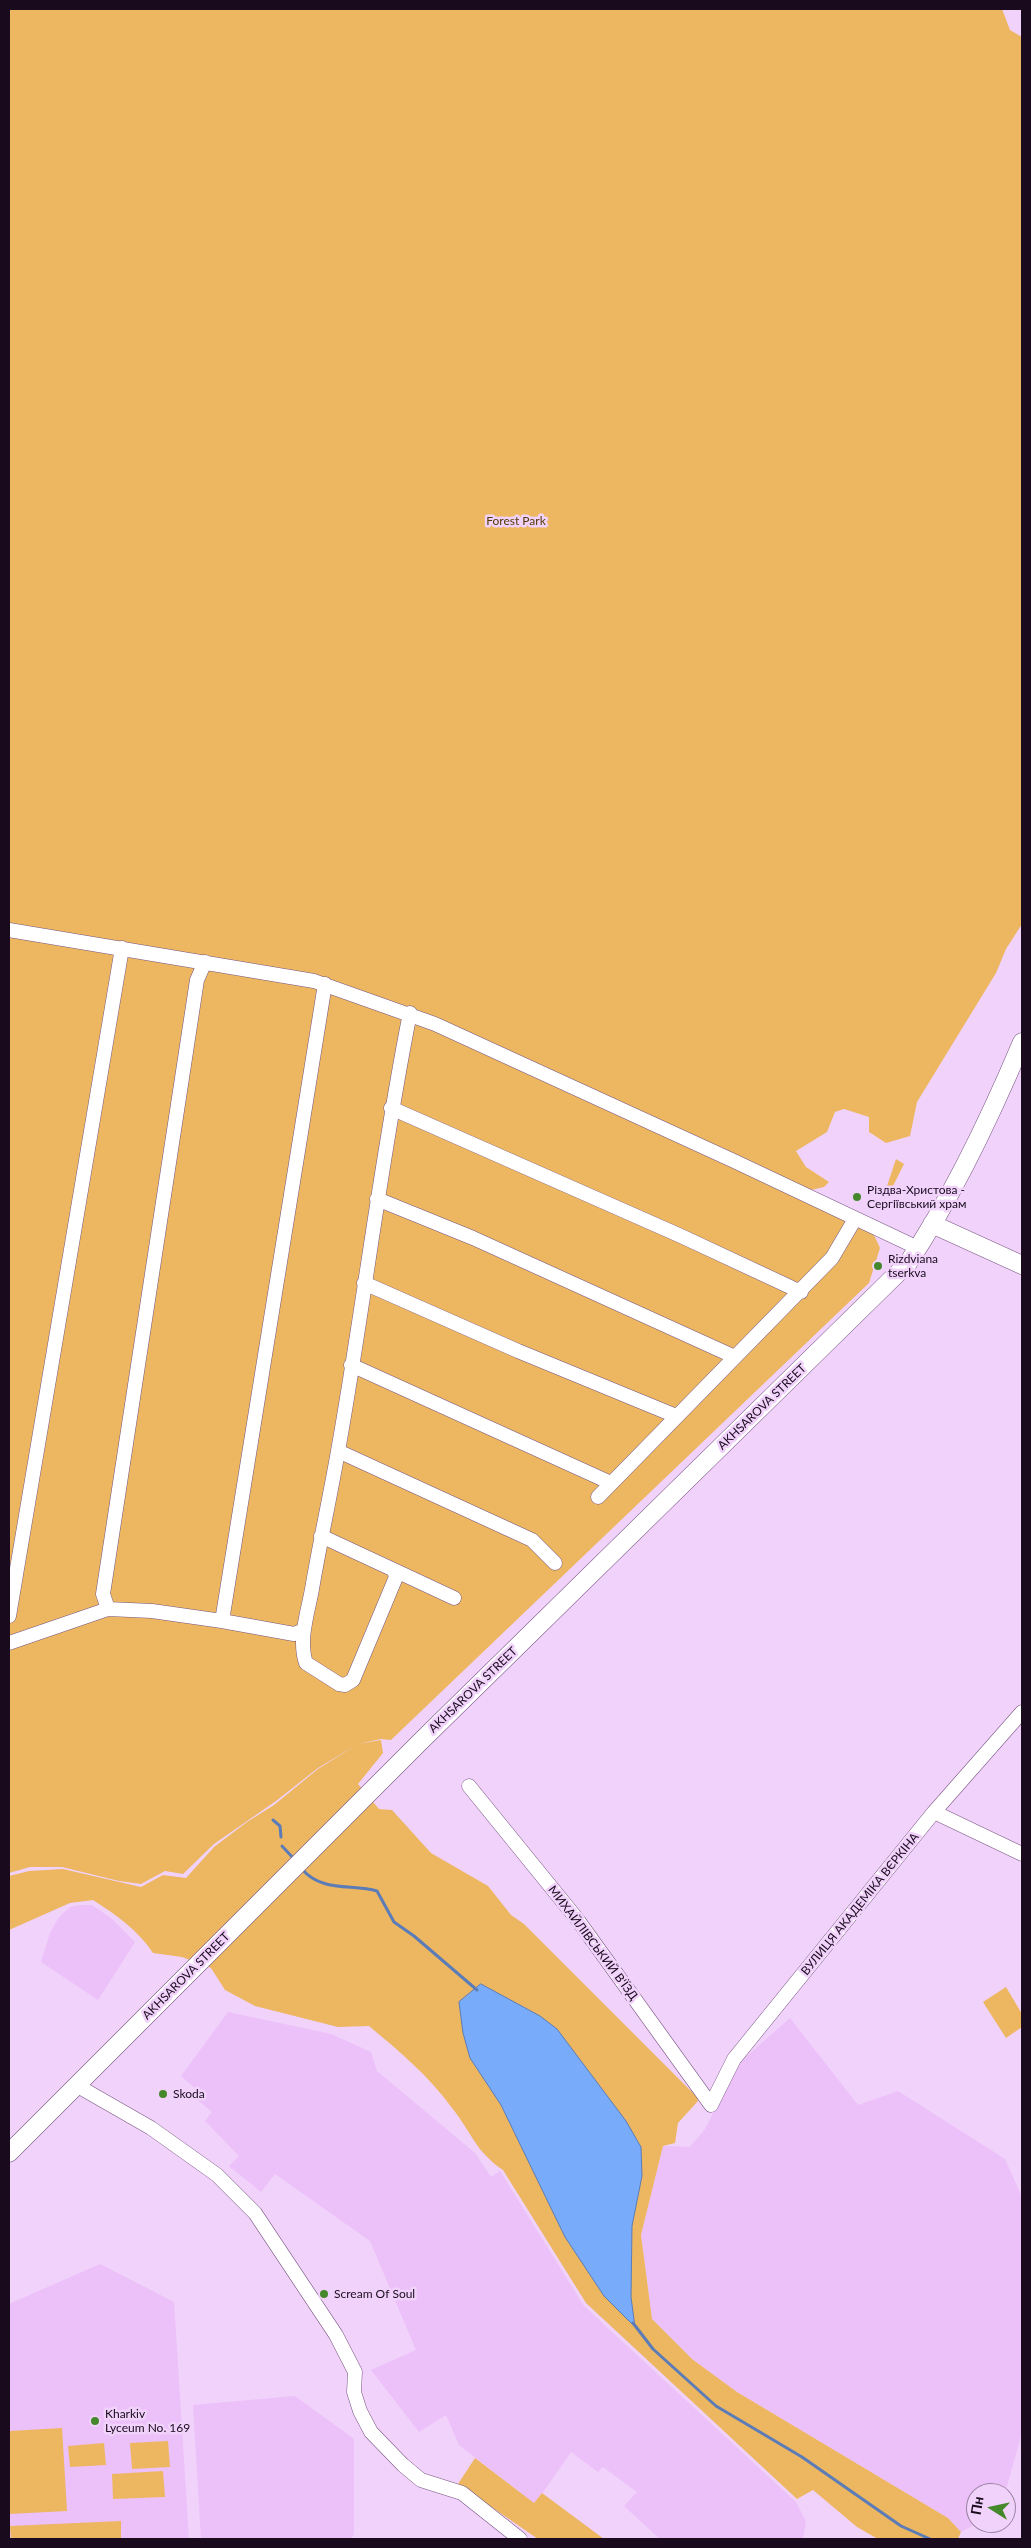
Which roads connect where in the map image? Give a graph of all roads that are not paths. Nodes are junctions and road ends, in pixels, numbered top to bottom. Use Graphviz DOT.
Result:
graph roads {
  1 [pos="9,930"];
  2 [pos="122,948"];
  3 [pos="205,962"];
  4 [pos="324,984"];
  5 [pos="410,1013"];
  6 [pos="1022,1042"];
  7 [pos="391,1108"];
  8 [pos="378,1199"];
  9 [pos="855,1219"];
  10 [pos="932,1224"];
  11 [pos="918,1248"];
  12 [pos="1022,1265"];
  13 [pos="364,1283"];
  14 [pos="801,1292"];
  15 [pos="735,1357"];
  16 [pos="351,1365"];
  17 [pos="676,1416"];
  18 [pos="338,1451"];
  19 [pos="611,1482"];
  20 [pos="598,1496"];
  21 [pos="321,1536"];
  22 [pos="555,1563"];
  23 [pos="394,1570"];
  24 [pos="454,1598"];
  25 [pos="108,1609"];
  26 [pos="9,1616"];
  27 [pos="222,1621"];
  28 [pos="304,1630"];
  29 [pos="9,1640"];
  30 [pos="1022,1712"];
  31 [pos="469,1786"];
  32 [pos="934,1812"];
  33 [pos="1022,1854"];
  34 [pos="76,2085"];
  35 [pos="711,2105"];
  36 [pos="9,2153"];
  37 [pos="520,2539"];
  1 -- 2 [label="street"];
  2 -- 3 [label="street"];
  2 -- 26 [label="street"];
  3 -- 4 [label="street"];
  3 -- 25 [label="street"];
  4 -- 5 [label="street"];
  4 -- 27 [label="street"];
  5 -- 7 [label="street"];
  5 -- 9 [label="street"];
  6 -- 10 [label="main road, AKHSAROVA STREET"];
  7 -- 8 [label="street"];
  7 -- 14 [label="street"];
  8 -- 13 [label="street"];
  8 -- 15 [label="street"];
  9 -- 11 [label="street"];
  9 -- 14 [label="street"];
  10 -- 11 [label="main road, AKHSAROVA STREET"];
  10 -- 12 [label="main road"];
  11 -- 34 [label="main road, AKHSAROVA STREET"];
  13 -- 16 [label="street"];
  13 -- 17 [label="street"];
  14 -- 15 [label="street"];
  15 -- 17 [label="street"];
  16 -- 18 [label="street"];
  16 -- 19 [label="street"];
  17 -- 19 [label="street"];
  18 -- 21 [label="street"];
  18 -- 22 [label="street"];
  19 -- 20 [label="street"];
  21 -- 23 [label="street"];
  21 -- 28 [label="street"];
  23 -- 24 [label="street"];
  23 -- 28 [label="street"];
  25 -- 27 [label="street"];
  25 -- 29 [label="street"];
  27 -- 28 [label="street"];
  30 -- 32 [label="street, ВУЛИЦЯ АКАДЕМІКА ВЄРКІНА"];
  31 -- 35 [label="street, МИХАЙЛІВСЬКИЙ В'ЇЗД"];
  32 -- 33 [label="street"];
  32 -- 35 [label="street, ВУЛИЦЯ АКАДЕМІКА ВЄРКІНА"];
  34 -- 36 [label="main road, AKHSAROVA STREET"];
  34 -- 37 [label="street"];
}
